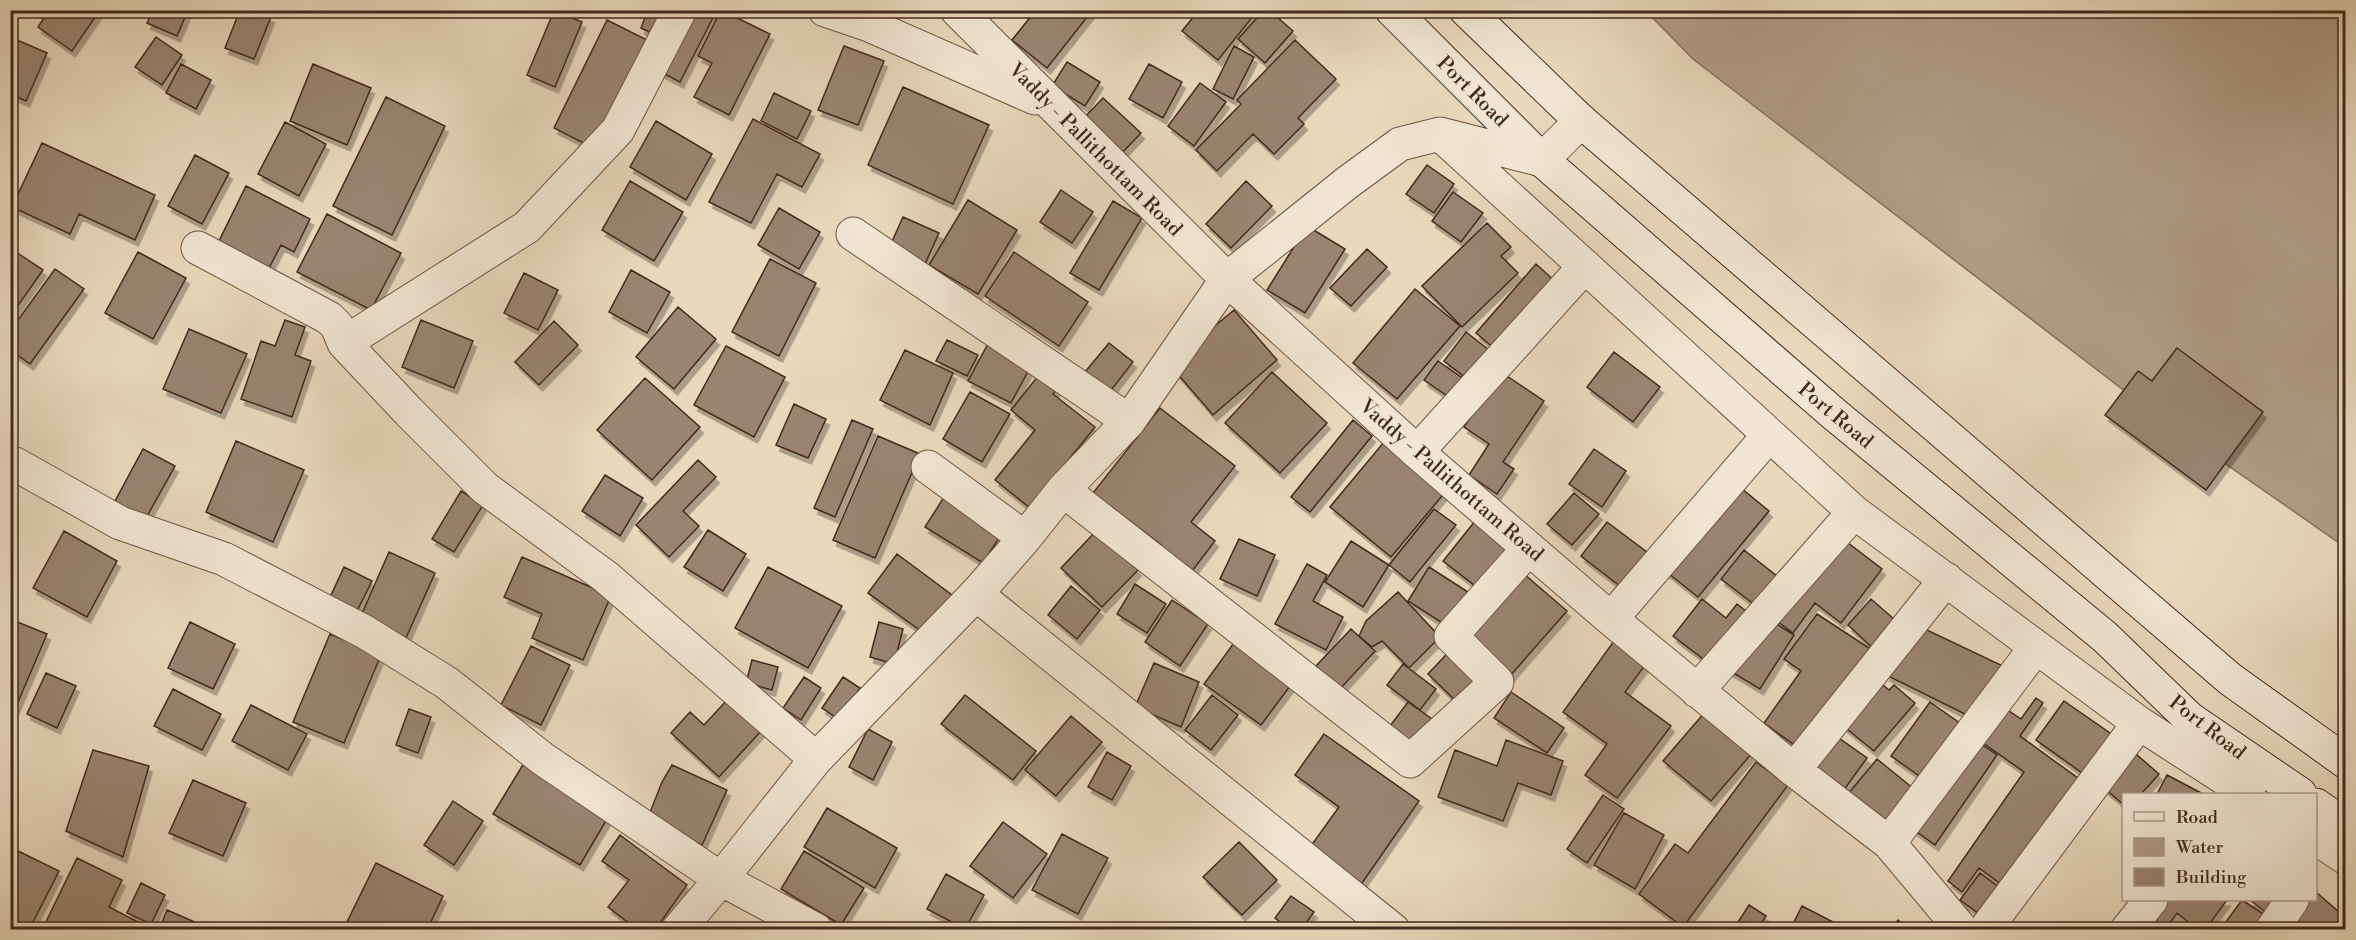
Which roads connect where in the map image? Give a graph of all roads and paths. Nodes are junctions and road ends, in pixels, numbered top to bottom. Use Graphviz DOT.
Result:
graph roads {
  1 [pos="680,10"];
  2 [pos="825,10"];
  3 [pos="957,10"];
  4 [pos="1392,10"];
  5 [pos="1466,10"];
  6 [pos="1053,106"];
  7 [pos="1581,121"];
  8 [pos="1440,134"];
  9 [pos="1542,160"];
  10 [pos="853,234"];
  11 [pos="198,248"];
  12 [pos="1585,266"];
  13 [pos="1227,279"];
  14 [pos="344,343"];
  15 [pos="1129,421"];
  16 [pos="1769,435"];
  17 [pos="1417,452"];
  18 [pos="15,464"];
  19 [pos="928,467"];
  20 [pos="1063,490"];
  21 [pos="1854,512"];
  22 [pos="1025,538"];
  23 [pos="1529,548"];
  24 [pos="1946,579"];
  25 [pos="976,594"];
  26 [pos="1611,619"];
  27 [pos="2036,647"];
  28 [pos="1697,691"];
  29 [pos="2139,723"];
  30 [pos="816,759"];
  31 [pos="2346,762"];
  32 [pos="1794,770"];
  33 [pos="2241,793"];
  34 [pos="2297,793"];
  35 [pos="2317,808"];
  36 [pos="1889,843"];
  37 [pos="2330,847"];
  38 [pos="722,879"];
  39 [pos="2150,901"];
  40 [pos="2291,901"];
  41 [pos="678,930"];
  42 [pos="816,930"];
  43 [pos="1393,930"];
  44 [pos="1962,930"];
  45 [pos="1985,930"];
  46 [pos="2127,930"];
  47 [pos="2272,930"];
  1 -- 14 [label="street"];
  2 -- 6 [label="street"];
  3 -- 6 [label="street, Vaddy - Pallithottam Road"];
  4 -- 9 [label="street, Port Road"];
  5 -- 7 [label="street"];
  6 -- 13 [label="street, Vaddy - Pallithottam Road"];
  7 -- 9 [label="street"];
  7 -- 31 [label="street"];
  8 -- 9 [label="street"];
  8 -- 12 [label="street"];
  8 -- 13 [label="street"];
  9 -- 34 [label="street, Port Road"];
  10 -- 15 [label="street"];
  11 -- 14 [label="street"];
  12 -- 16 [label="street"];
  12 -- 17 [label="street"];
  13 -- 15 [label="street"];
  13 -- 17 [label="street, Vaddy - Pallithottam Road"];
  14 -- 30 [label="street"];
  15 -- 20 [label="street"];
  16 -- 21 [label="street"];
  16 -- 26 [label="street"];
  17 -- 23 [label="street, Vaddy - Pallithottam Road"];
  18 -- 38 [label="street"];
  19 -- 22 [label="street"];
  20 -- 22 [label="street"];
  20 -- 23 [label="street"];
  21 -- 24 [label="street"];
  21 -- 28 [label="street"];
  22 -- 25 [label="street"];
  23 -- 26 [label="street, Vaddy - Pallithottam Road"];
  24 -- 27 [label="street"];
  24 -- 32 [label="street"];
  25 -- 30 [label="street"];
  25 -- 43 [label="street"];
  26 -- 28 [label="street, Vaddy - Pallithottam Road"];
  27 -- 29 [label="street"];
  27 -- 36 [label="street"];
  28 -- 32 [label="street, Vaddy - Pallithottam Road"];
  29 -- 33 [label="street"];
  29 -- 45 [label="street"];
  30 -- 38 [label="street"];
  32 -- 36 [label="street, Vaddy - Pallithottam Road"];
  35 -- 37 [label="street"];
  36 -- 44 [label="street, Vaddy - Pallithottam Road"];
  38 -- 41 [label="street"];
  38 -- 42 [label="street"];
  39 -- 46 [label="street"];
  40 -- 47 [label="street"];
}
